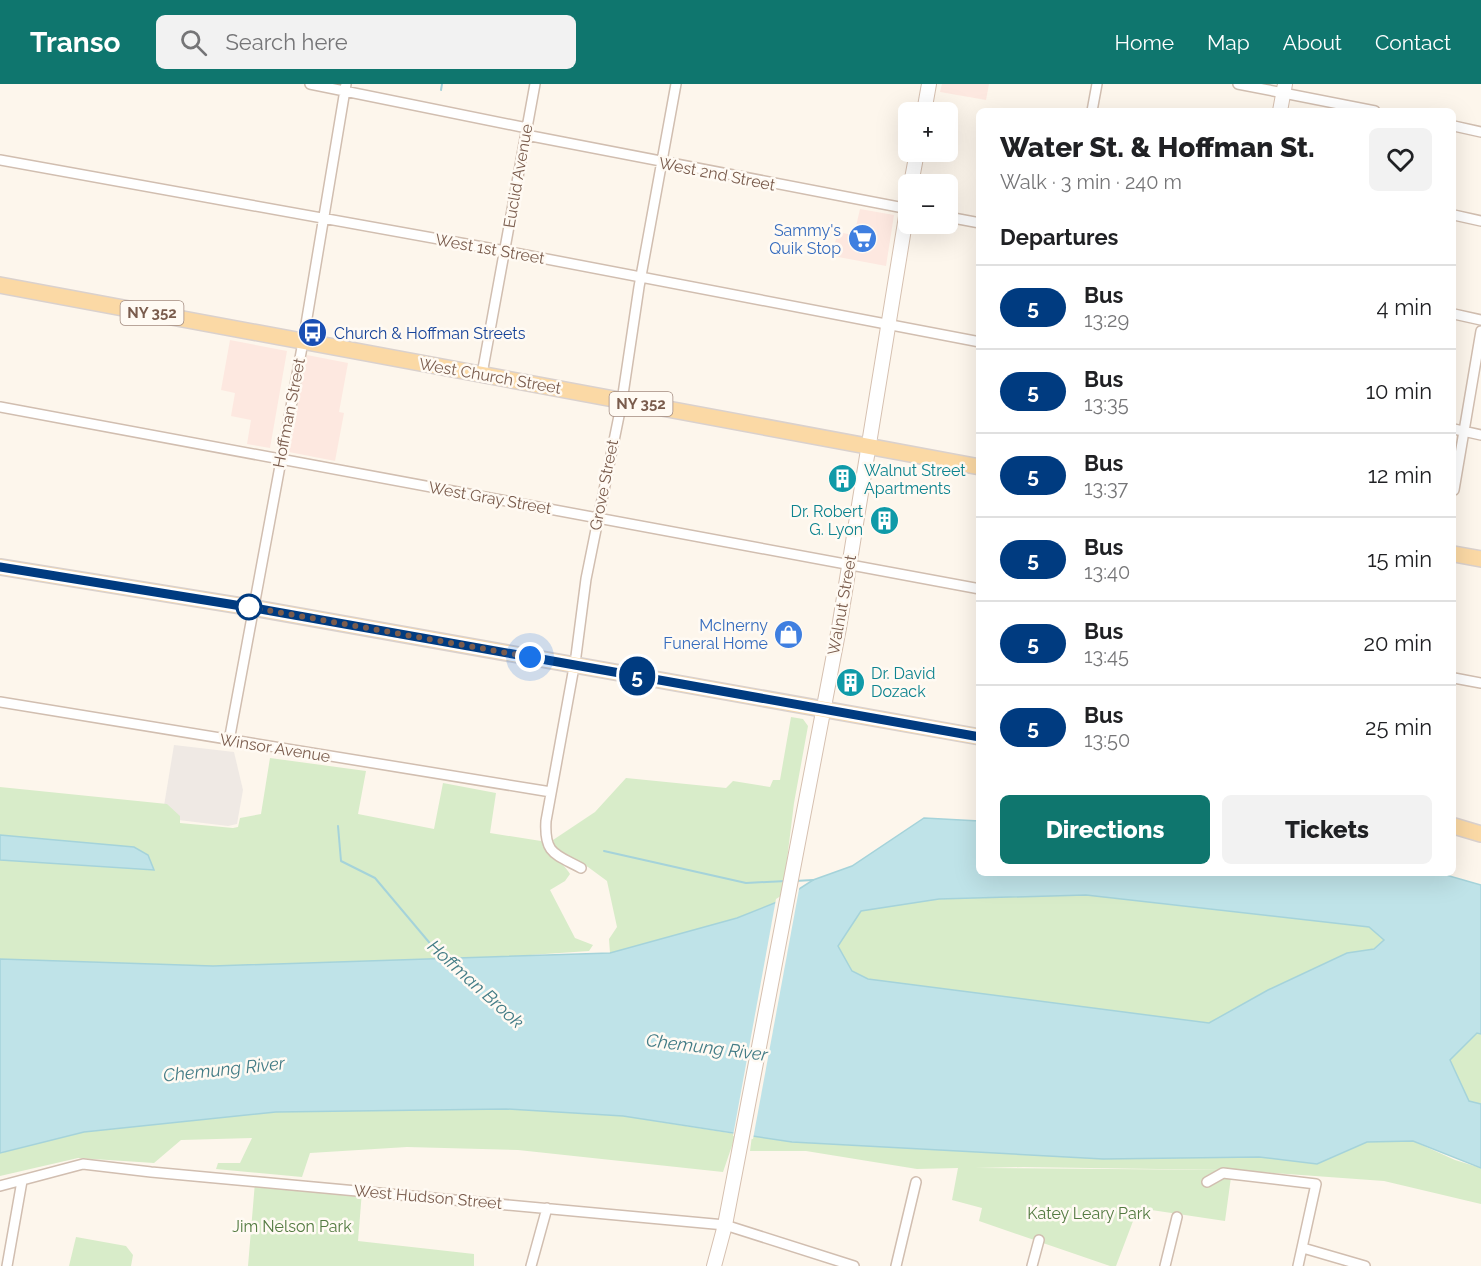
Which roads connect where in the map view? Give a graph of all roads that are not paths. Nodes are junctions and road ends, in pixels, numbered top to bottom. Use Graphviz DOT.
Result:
graph roads {
  1 [pos="310,84"];
  2 [pos="535,84"];
  3 [pos="676,84"];
  4 [pos="929,84"];
  5 [pos="1097,84"];
  6 [pos="1238,84"];
  7 [pos="346,87"];
  8 [pos="1284,88"];
  9 [pos="926,102"];
  10 [pos="1093,108"];
  11 [pos="1281,108"];
  12 [pos="1363,108"];
  13 [pos="1456,126"];
  14 [pos="527,132"];
  15 [pos="1481,132"];
  16 [pos="0,160"];
  17 [pos="662,164"];
  18 [pos="898,203"];
  19 [pos="1456,215"];
  20 [pos="324,218"];
  21 [pos="958,219"];
  22 [pos="1481,221"];
  23 [pos="976,222"];
  24 [pos="903,234"];
  25 [pos="505,251"];
  26 [pos="640,277"];
  27 [pos="0,285"];
  28 [pos="1456,314"];
  29 [pos="1481,320"];
  30 [pos="888,324"];
  31 [pos="1481,330"];
  32 [pos="976,341"];
  33 [pos="303,342"];
  34 [pos="482,375"];
  35 [pos="622,401"];
  36 [pos="0,406"];
  37 [pos="1456,429"];
  38 [pos="1464,431"];
  39 [pos="1481,435"];
  40 [pos="868,446"];
  41 [pos="280,459"];
  42 [pos="976,466"];
  43 [pos="1456,478"];
  44 [pos="597,517"];
  45 [pos="1456,554"];
  46 [pos="1481,559"];
  47 [pos="849,565"];
  48 [pos="0,567"];
  49 [pos="976,588"];
  50 [pos="254,608"];
  51 [pos="574,665"];
  52 [pos="1456,678"];
  53 [pos="1481,683"];
  54 [pos="0,702"];
  55 [pos="822,708"];
  56 [pos="976,736"];
  57 [pos="229,741"];
  58 [pos="551,792"];
  59 [pos="1456,827"];
  60 [pos="1481,834"];
  61 [pos="582,868"];
  62 [pos="22,1181"];
  63 [pos="916,1182"];
  64 [pos="1207,1182"];
  65 [pos="0,1186"];
  66 [pos="547,1208"];
  67 [pos="1177,1217"];
  68 [pos="725,1225"];
  69 [pos="1039,1240"];
  70 [pos="1303,1248"];
  71 [pos="7,1266"];
  72 [pos="531,1266"];
  73 [pos="714,1266"];
  74 [pos="854,1266"];
  75 [pos="896,1266"];
  76 [pos="1032,1266"];
  77 [pos="1165,1266"];
  78 [pos="1299,1266"];
  79 [pos="1365,1266"];
  1 -- 7 [label="street, West 2nd Street"];
  2 -- 14 [label="street, Euclid Avenue"];
  3 -- 17 [label="street, Grove Street"];
  4 -- 9 [label="street"];
  5 -- 10 [label="street"];
  6 -- 8 [label="street"];
  7 -- 14 [label="street, West 2nd Street"];
  7 -- 20 [label="street, Hoffman Street"];
  8 -- 11 [label="street"];
  8 -- 12 [label="street"];
  13 -- 15 [label="street"];
  14 -- 17 [label="street, West 2nd Street"];
  14 -- 25 [label="street, Euclid Avenue"];
  16 -- 20 [label="street, West 1st Street"];
  17 -- 18 [label="street, West 2nd Street"];
  17 -- 26 [label="street, Grove Street"];
  19 -- 22 [label="street"];
  20 -- 25 [label="street, West 1st Street"];
  20 -- 33 [label="street, Hoffman Street"];
  21 -- 23 [label="street"];
  24 -- 30 [label="street, Walnut Street"];
  25 -- 26 [label="street, West 1st Street"];
  25 -- 34 [label="street, Euclid Avenue"];
  26 -- 30 [label="street, West 1st Street"];
  26 -- 35 [label="street, Grove Street"];
  27 -- 33 [label="main road, West Church Street / NY 352"];
  28 -- 29 [label="street"];
  30 -- 32 [label="street, West 1st Street"];
  30 -- 40 [label="street, Walnut Street"];
  31 -- 38 [label="street"];
  33 -- 34 [label="main road, West Church Street / NY 352"];
  33 -- 41 [label="street, Hoffman Street"];
  34 -- 35 [label="main road, West Church Street / NY 352"];
  35 -- 40 [label="main road, West Church Street / NY 352"];
  35 -- 44 [label="street, Grove Street"];
  36 -- 41 [label="street, West Gray Street"];
  37 -- 38 [label="street"];
  38 -- 39 [label="street"];
  38 -- 43 [label="street"];
  40 -- 42 [label="main road, West Church Street / NY 352"];
  40 -- 47 [label="street, Walnut Street"];
  41 -- 44 [label="street, West Gray Street"];
  41 -- 50 [label="street, Hoffman Street"];
  44 -- 47 [label="street, West Gray Street"];
  44 -- 51 [label="street, Grove Street"];
  45 -- 46 [label="main road"];
  47 -- 49 [label="street, West Gray Street"];
  47 -- 55 [label="street, Walnut Street"];
  48 -- 50 [label="main road"];
  50 -- 51 [label="main road"];
  50 -- 57 [label="street, Hoffman Street"];
  51 -- 55 [label="main road"];
  51 -- 58 [label="street, Grove Street"];
  52 -- 53 [label="street"];
  54 -- 57 [label="street, Winsor Avenue"];
  55 -- 56 [label="main road"];
  55 -- 68 [label="street, Walnut Street"];
  57 -- 58 [label="street, Winsor Avenue"];
  58 -- 61 [label="street, Grove Street"];
  59 -- 60 [label="main road"];
  62 -- 65 [label="street, West Hudson Street"];
  62 -- 66 [label="street, West Hudson Street"];
  62 -- 71 [label="street"];
  63 -- 75 [label="street"];
  64 -- 70 [label="street"];
  66 -- 68 [label="street, West Hudson Street"];
  66 -- 72 [label="street"];
  67 -- 77 [label="street"];
  68 -- 73 [label="street, Walnut Street"];
  68 -- 74 [label="street, West Hudson Street"];
  69 -- 76 [label="street"];
  70 -- 78 [label="street"];
  70 -- 79 [label="street"];
}
